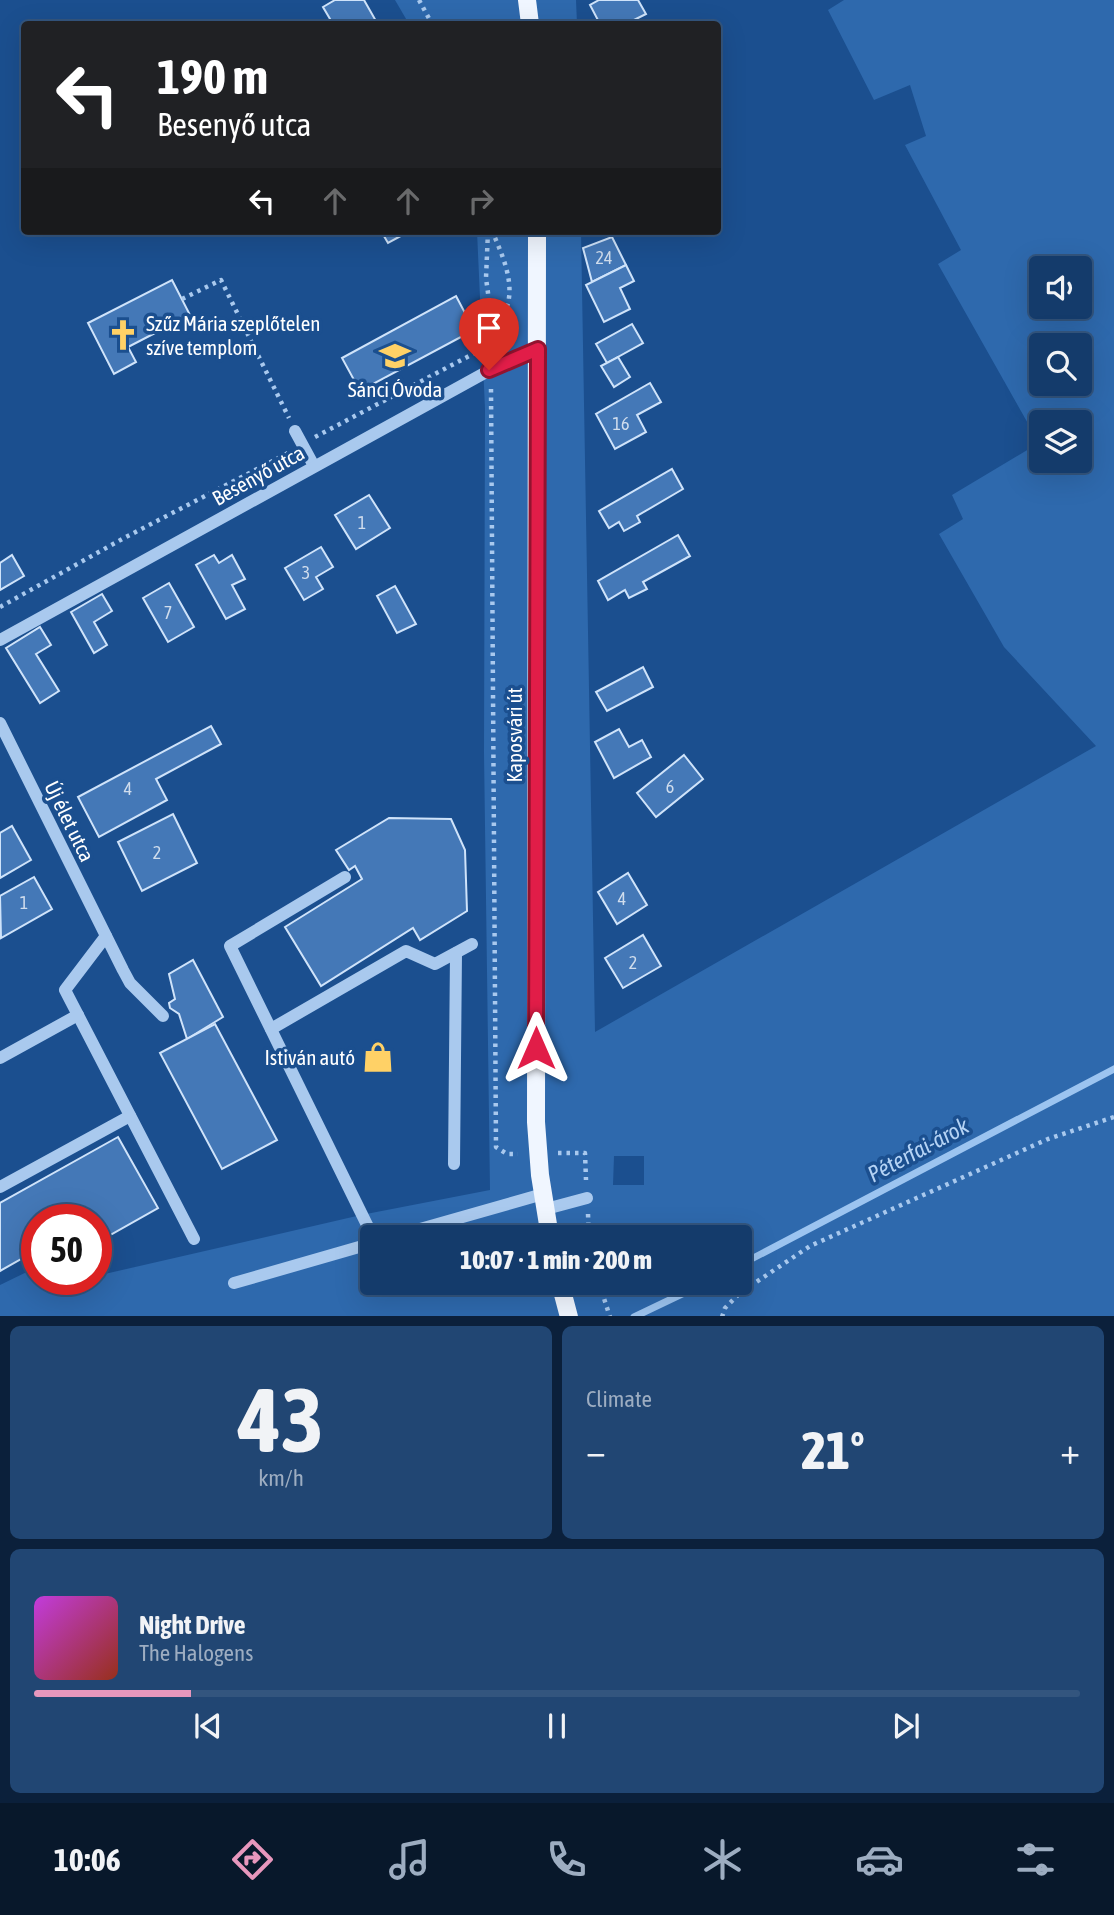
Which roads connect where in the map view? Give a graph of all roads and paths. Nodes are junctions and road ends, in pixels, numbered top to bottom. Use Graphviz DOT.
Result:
graph roads {
  1 [pos="419,0"];
  2 [pos="527,0"];
  3 [pos="430,21"];
  4 [pos="530,21"];
  5 [pos="490,235"];
  6 [pos="492,235"];
  7 [pos="537,235"];
  8 [pos="182,299"];
  9 [pos="492,324"];
  10 [pos="491,345"];
  11 [pos="538,349"];
  12 [pos="489,370"];
  13 [pos="492,414"];
  14 [pos="295,431"];
  15 [pos="302,445"];
  16 [pos="314,466"];
  17 [pos="0,607"];
  18 [pos="0,639"];
  19 [pos="0,723"];
  20 [pos="345,877"];
  21 [pos="106,936"];
  22 [pos="472,944"];
  23 [pos="456,953"];
  24 [pos="78,1014"];
  25 [pos="163,1016"];
  26 [pos="271,1028"];
  27 [pos="0,1058"];
  28 [pos="130,1116"];
  29 [pos="1114,1117"];
  30 [pos="539,1154"];
  31 [pos="454,1164"];
  32 [pos="0,1187"];
  33 [pos="587,1198"];
  34 [pos="545,1202"];
  35 [pos="367,1225"];
  36 [pos="444,1225"];
  37 [pos="548,1225"];
  38 [pos="194,1239"];
  39 [pos="360,1247"];
  40 [pos="234,1283"];
  41 [pos="563,1295"];
  42 [pos="602,1295"];
  43 [pos="569,1316"];
  44 [pos="610,1316"];
  45 [pos="722,1316"];
  1 -- 3 [label="path"];
  2 -- 4 [label="main road"];
  5 -- 9 [label="path"];
  6 -- 9 [label="path"];
  7 -- 11 [label="main road, Kaposvári út"];
  8 -- 14 [label="path"];
  9 -- 10 [label="path"];
  10 -- 12 [label="path"];
  10 -- 15 [label="path"];
  11 -- 12 [label="street, Besenyő utca"];
  11 -- 30 [label="main road, Kaposvári út"];
  12 -- 16 [label="street, Besenyő utca"];
  13 -- 30 [label="path"];
  14 -- 15 [label="street"];
  15 -- 16 [label="street"];
  15 -- 17 [label="path"];
  16 -- 18 [label="street, Besenyő utca"];
  19 -- 21 [label="street, Új élet utca"];
  20 -- 26 [label="street"];
  21 -- 24 [label="street"];
  21 -- 25 [label="street, Új élet utca"];
  22 -- 23 [label="street"];
  23 -- 26 [label="street"];
  23 -- 31 [label="street"];
  24 -- 27 [label="street"];
  24 -- 28 [label="street"];
  26 -- 35 [label="street"];
  28 -- 32 [label="street"];
  28 -- 38 [label="street"];
  29 -- 45 [label="path"];
  30 -- 33 [label="path"];
  30 -- 34 [label="main road, Kaposvári út"];
  33 -- 34 [label="street"];
  34 -- 36 [label="street"];
  34 -- 37 [label="main road, Kaposvári út"];
  39 -- 40 [label="street"];
  41 -- 43 [label="main road"];
  42 -- 44 [label="path"];
}
